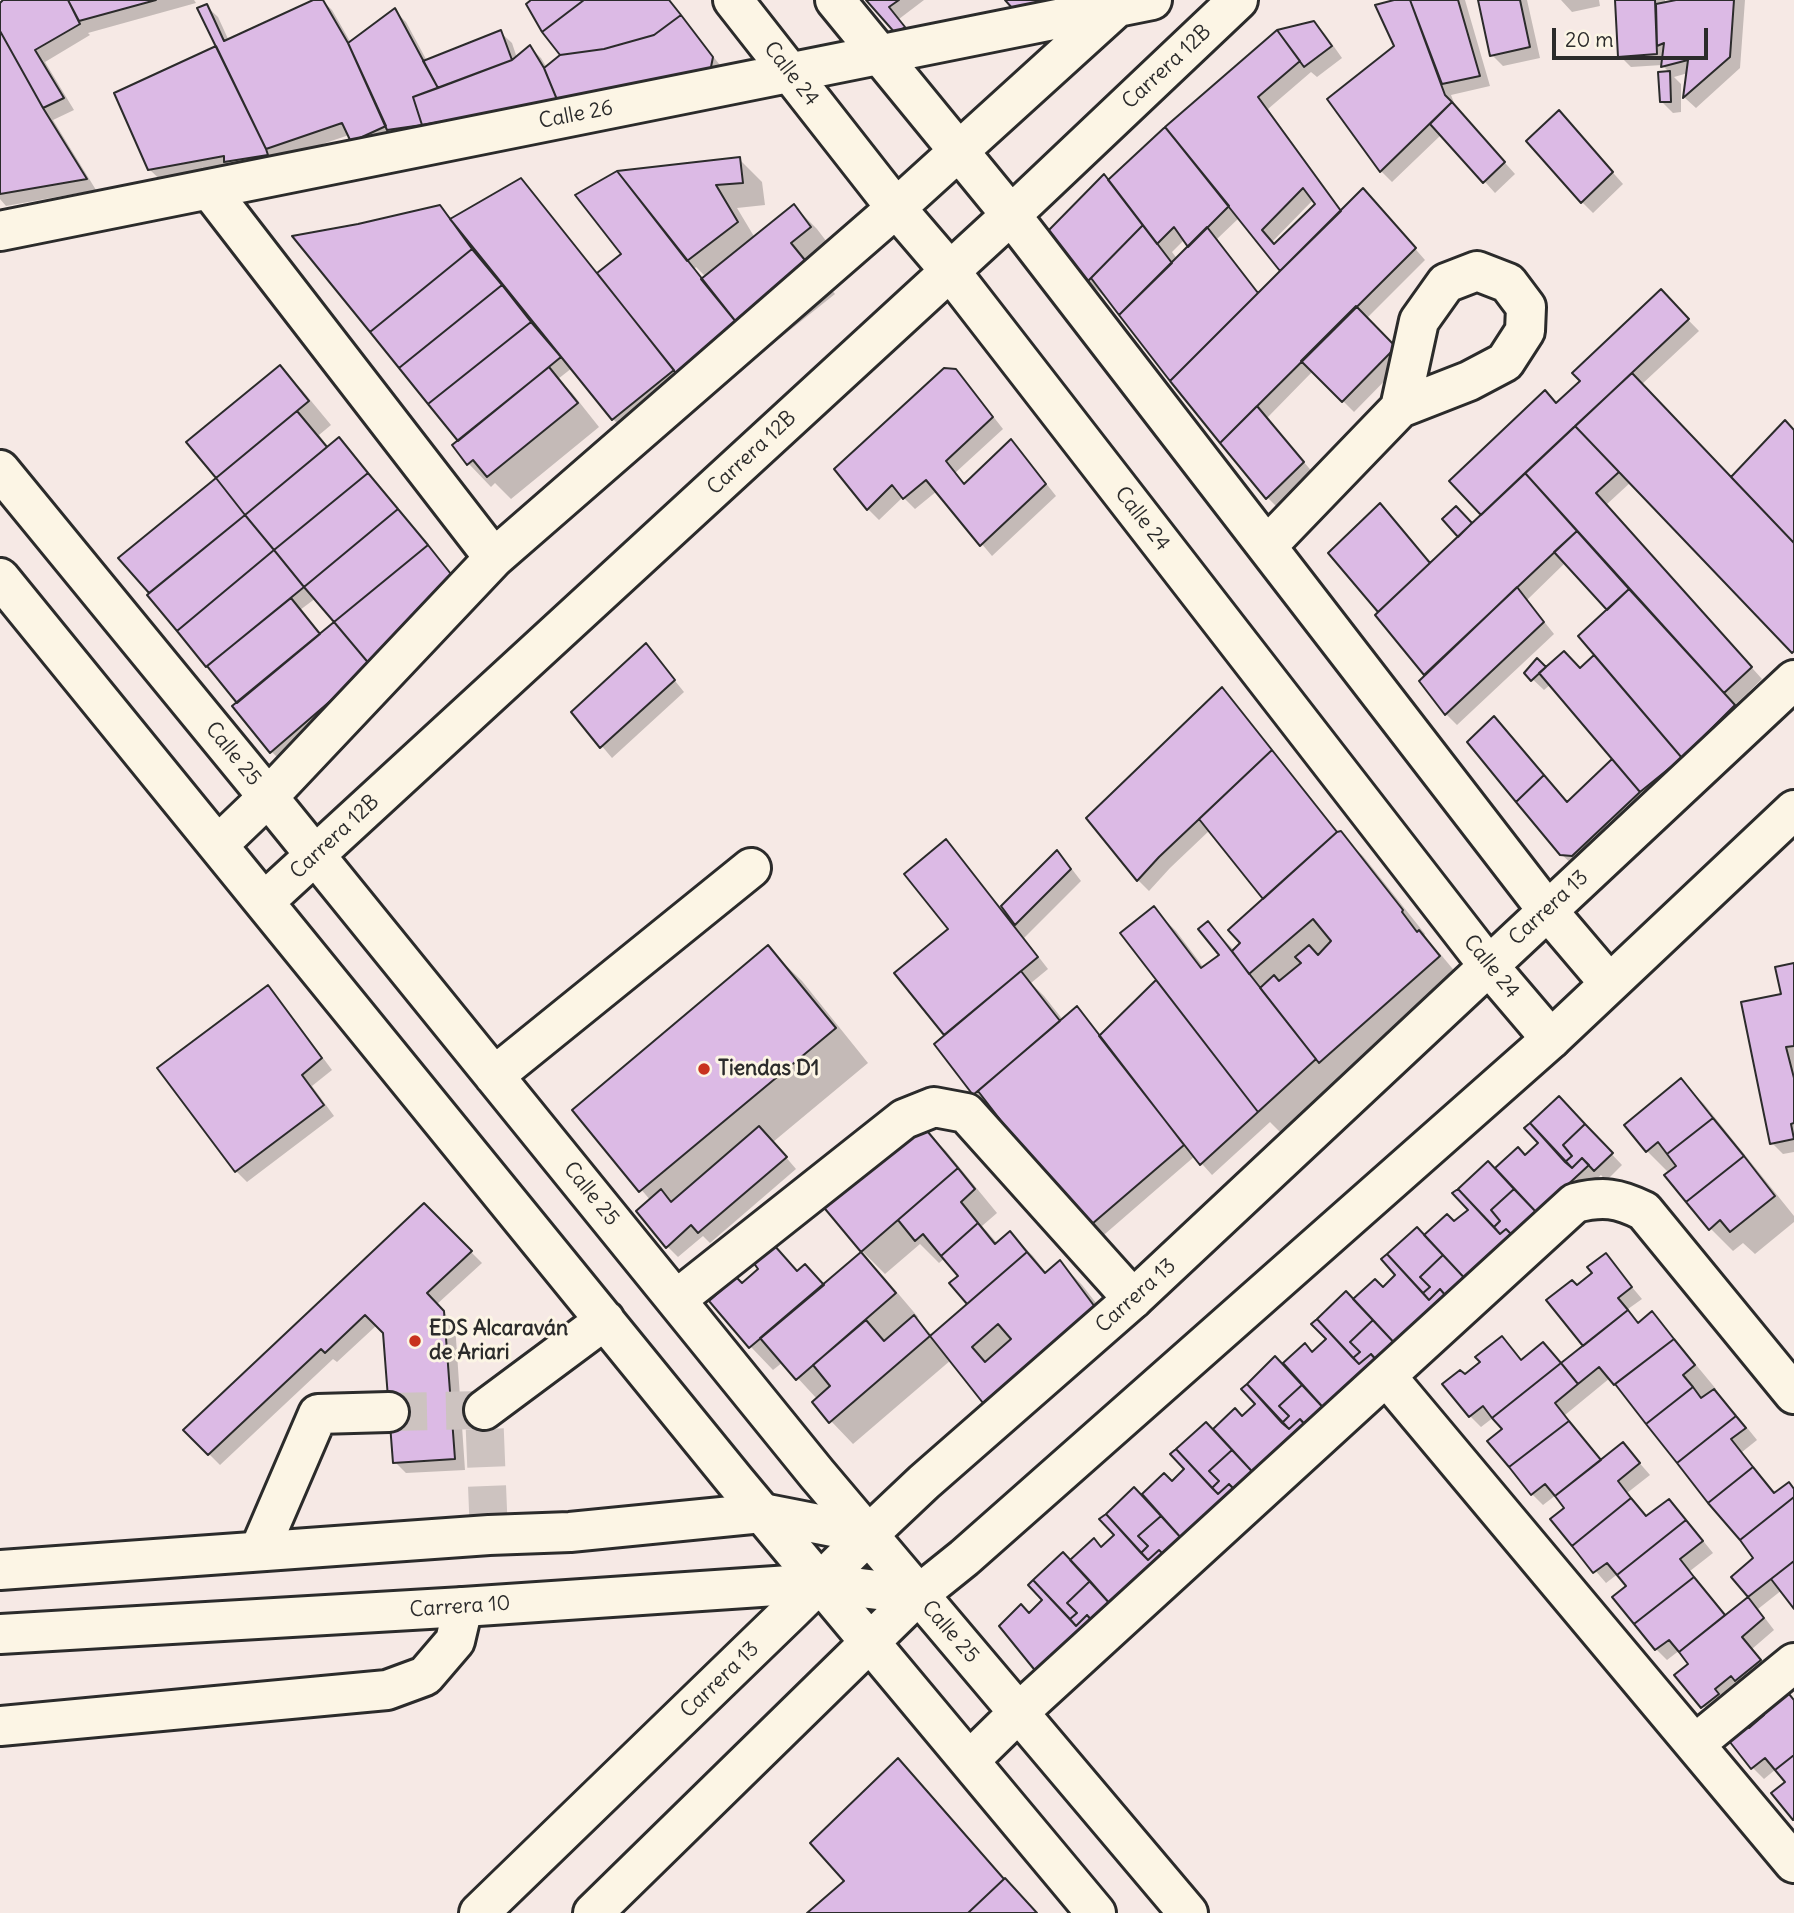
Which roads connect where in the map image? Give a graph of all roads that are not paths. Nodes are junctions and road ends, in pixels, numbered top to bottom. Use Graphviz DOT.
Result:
graph roads {
  1 [pos="733,0"];
  2 [pos="835,0"];
  3 [pos="1238,0"];
  4 [pos="1131,2"];
  5 [pos="880,55"];
  6 [pos="790,72"];
  7 [pos="957,151"];
  8 [pos="209,189"];
  9 [pos="896,208"];
  10 [pos="1011,215"];
  11 [pos="0,231"];
  12 [pos="950,271"];
  13 [pos="1400,408"];
  14 [pos="0,470"];
  15 [pos="1267,546"];
  16 [pos="494,558"];
  17 [pos="0,578"];
  18 [pos="1794,680"];
  19 [pos="268,797"];
  20 [pos="1794,810"];
  21 [pos="218,845"];
  22 [pos="314,856"];
  23 [pos="751,867"];
  24 [pos="264,902"];
  25 [pos="1547,910"];
  26 [pos="1489,965"];
  27 [pos="1609,983"];
  28 [pos="1551,1040"];
  29 [pos="494,1076"];
  30 [pos="677,1299"];
  31 [pos="1133,1299"];
  32 [pos="605,1320"];
  33 [pos="1387,1377"];
  34 [pos="1794,1394"];
  35 [pos="484,1410"];
  36 [pos="389,1412"];
  37 [pos="762,1513"];
  38 [pos="869,1534"];
  39 [pos="259,1551"];
  40 [pos="0,1570"];
  41 [pos="820,1583"];
  42 [pos="918,1595"];
  43 [pos="463,1607"];
  44 [pos="0,1634"];
  45 [pos="871,1643"];
  46 [pos="1794,1663"];
  47 [pos="1019,1712"];
  48 [pos="0,1726"];
  49 [pos="1695,1745"];
  50 [pos="969,1761"];
  51 [pos="1794,1863"];
  52 [pos="479,1913"];
  53 [pos="593,1913"];
  54 [pos="1096,1913"];
  55 [pos="1188,1913"];
  1 -- 6 [label="street, Calle 24"];
  2 -- 5 [label="street"];
  3 -- 10 [label="street, Carrera 12B"];
  4 -- 5 [label="street, Calle 26"];
  4 -- 7 [label="street"];
  5 -- 6 [label="street, Calle 26"];
  5 -- 7 [label="street"];
  6 -- 8 [label="street, Calle 26"];
  6 -- 9 [label="street, Calle 24"];
  7 -- 9 [label="street"];
  7 -- 10 [label="street"];
  8 -- 11 [label="street, Calle 26"];
  8 -- 16 [label="street"];
  9 -- 12 [label="street, Calle 24"];
  9 -- 16 [label="street"];
  10 -- 12 [label="street, Carrera 12B"];
  10 -- 15 [label="street"];
  12 -- 22 [label="street, Carrera 12B"];
  12 -- 26 [label="street, Calle 24"];
  13 -- 15 [label="street"];
  14 -- 19 [label="street, Calle 25"];
  15 -- 25 [label="street"];
  16 -- 19 [label="street"];
  17 -- 21 [label="street"];
  18 -- 25 [label="street, Carrera 13"];
  19 -- 21 [label="street"];
  19 -- 22 [label="street, Calle 25"];
  20 -- 27 [label="street"];
  21 -- 24 [label="street"];
  22 -- 24 [label="street, Carrera 12B"];
  22 -- 29 [label="street, Calle 25"];
  23 -- 29 [label="street"];
  24 -- 32 [label="street"];
  25 -- 26 [label="street, Carrera 13"];
  25 -- 27 [label="street"];
  26 -- 28 [label="street, Calle 24"];
  26 -- 31 [label="street, Carrera 13"];
  27 -- 28 [label="street"];
  28 -- 42 [label="street"];
  29 -- 30 [label="street, Calle 25"];
  30 -- 31 [label="street"];
  30 -- 38 [label="street, Calle 25"];
  31 -- 38 [label="street, Carrera 13"];
  32 -- 35 [label="street"];
  32 -- 37 [label="street"];
  33 -- 34 [label="street"];
  33 -- 47 [label="street"];
  33 -- 49 [label="street"];
  36 -- 39 [label="street"];
  37 -- 38 [label="street"];
  37 -- 39 [label="street"];
  37 -- 41 [label="street"];
  38 -- 41 [label="street, Carrera 13"];
  38 -- 42 [label="street, Calle 25"];
  39 -- 40 [label="street"];
  41 -- 42 [label="street, Carrera 10"];
  41 -- 43 [label="street, Carrera 10"];
  41 -- 45 [label="street"];
  41 -- 52 [label="street, Carrera 13"];
  42 -- 45 [label="street"];
  42 -- 47 [label="street, Calle 25"];
  43 -- 44 [label="street, Carrera 10"];
  43 -- 48 [label="street"];
  45 -- 50 [label="street"];
  45 -- 53 [label="street"];
  46 -- 49 [label="street"];
  47 -- 50 [label="street"];
  47 -- 55 [label="street, Calle 25"];
  49 -- 51 [label="street"];
  50 -- 54 [label="street"];
}
